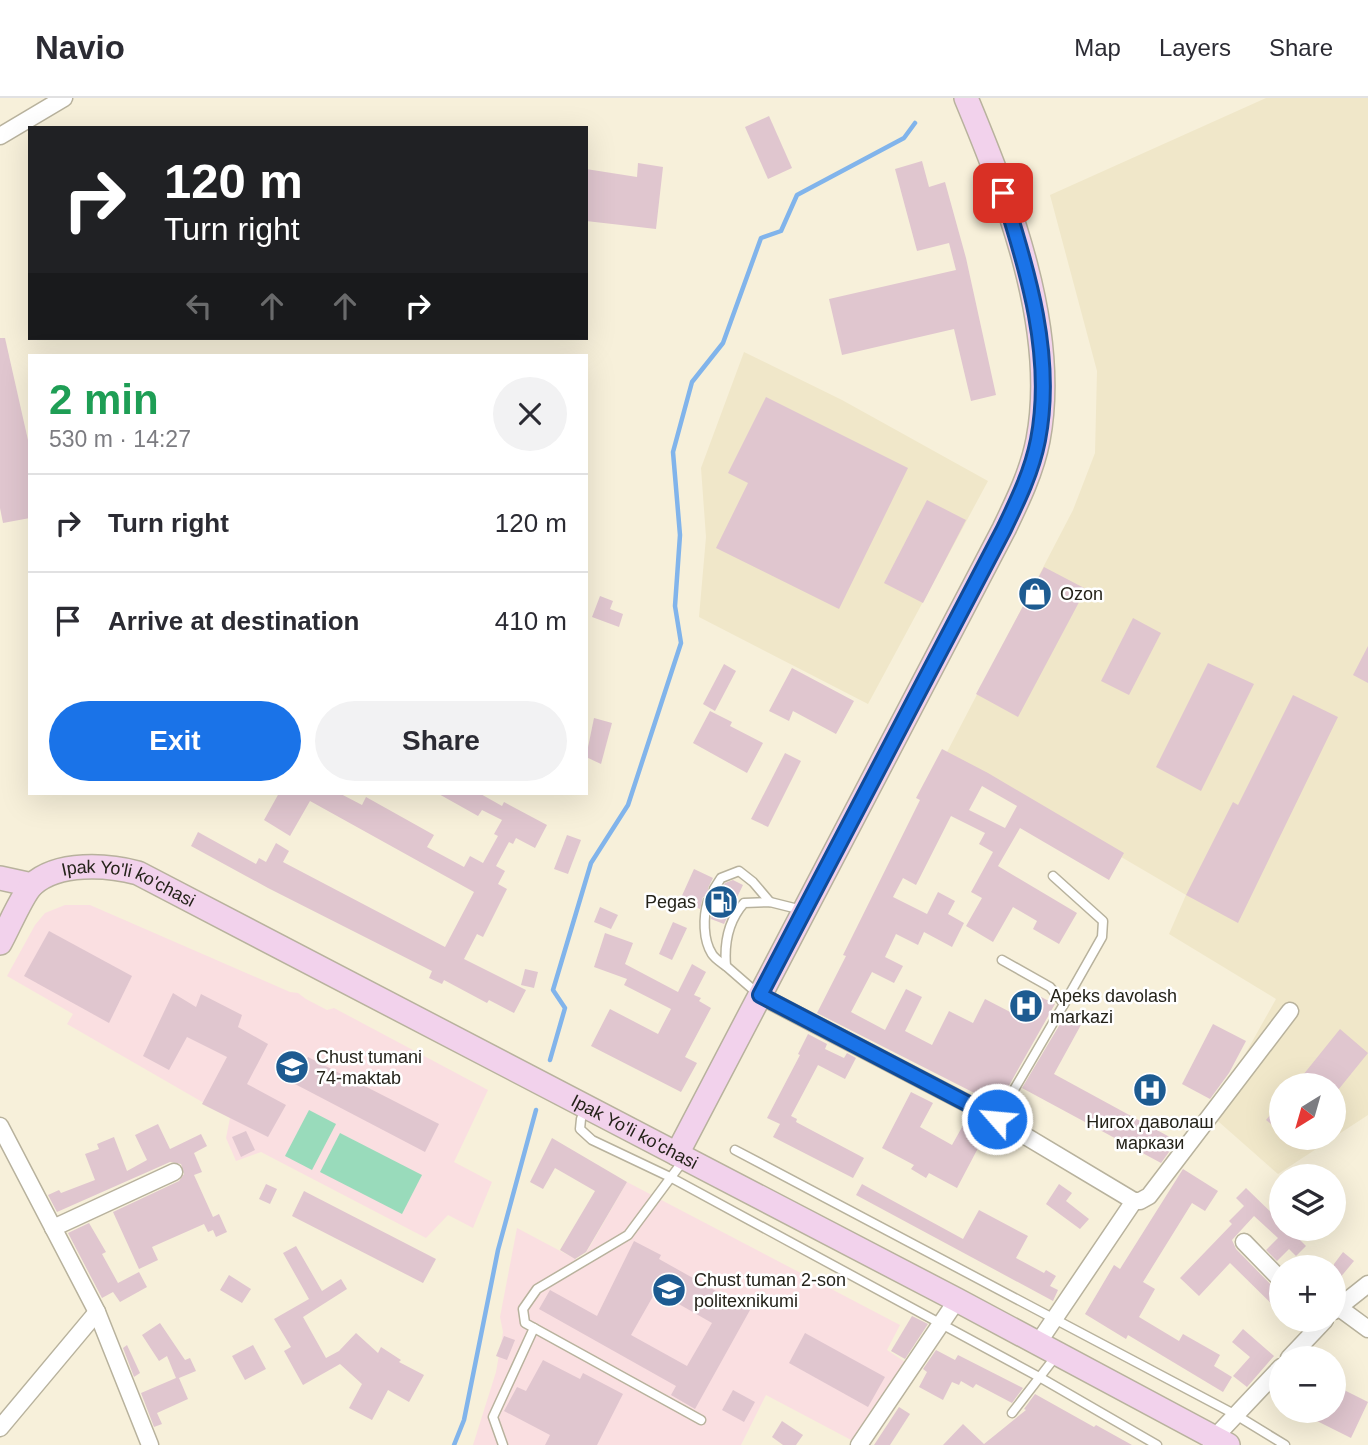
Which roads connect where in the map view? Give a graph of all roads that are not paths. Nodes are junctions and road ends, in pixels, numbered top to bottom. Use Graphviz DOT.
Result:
graph roads {
  1 [pos="64,98"];
  2 [pos="966,98"];
  3 [pos="0,136"];
  4 [pos="1053,876"];
  5 [pos="0,878"];
  6 [pos="32,885"];
  7 [pos="714,888"];
  8 [pos="708,901"];
  9 [pos="770,902"];
  10 [pos="804,910"];
  11 [pos="0,943"];
  12 [pos="1002,960"];
  13 [pos="726,966"];
  14 [pos="760,995"];
  15 [pos="1064,1004"];
  16 [pos="1290,1011"];
  17 [pos="586,1107"];
  18 [pos="997,1119"];
  19 [pos="0,1126"];
  20 [pos="735,1150"];
  21 [pos="681,1156"];
  22 [pos="174,1172"];
  23 [pos="670,1177"];
  24 [pos="1134,1201"];
  25 [pos="53,1228"];
  26 [pos="1244,1242"];
  27 [pos="1269,1268"];
  28 [pos="1368,1284"];
  29 [pos="957,1300"];
  30 [pos="1346,1302"];
  31 [pos="97,1312"];
  32 [pos="1054,1320"];
  33 [pos="1346,1322"];
  34 [pos="940,1324"];
  35 [pos="534,1328"];
  36 [pos="1368,1329"];
  37 [pos="1313,1332"];
  38 [pos="1300,1346"];
  39 [pos="1048,1348"];
  40 [pos="1041,1378"];
  41 [pos="1269,1380"];
  42 [pos="1012,1413"];
  43 [pos="1236,1415"];
  44 [pos="701,1420"];
  45 [pos="0,1428"];
  46 [pos="1218,1442"];
  47 [pos="150,1445"];
  48 [pos="503,1445"];
  49 [pos="859,1445"];
  50 [pos="1157,1445"];
  51 [pos="1285,1445"];
  1 -- 3 [label="street"];
  2 -- 10 [label="main road"];
  4 -- 15 [label="lane"];
  5 -- 6 [label="main road"];
  6 -- 11 [label="main road"];
  6 -- 17 [label="main road, Ipak Yo'li ko'chasi"];
  7 -- 9 [label="lane"];
  8 -- 13 [label="lane"];
  9 -- 10 [label="lane"];
  9 -- 13 [label="lane"];
  10 -- 14 [label="main road"];
  12 -- 15 [label="lane"];
  13 -- 14 [label="lane"];
  14 -- 18 [label="street"];
  14 -- 21 [label="main road"];
  15 -- 18 [label="lane"];
  16 -- 24 [label="street"];
  17 -- 21 [label="main road, Ipak Yo'li ko'chasi"];
  17 -- 23 [label="lane"];
  18 -- 24 [label="street"];
  19 -- 25 [label="street"];
  20 -- 32 [label="lane"];
  21 -- 23 [label="lane"];
  21 -- 29 [label="main road, Ipak Yo'li ko'chasi"];
  22 -- 25 [label="street"];
  23 -- 34 [label="lane"];
  23 -- 35 [label="lane"];
  24 -- 32 [label="street"];
  25 -- 31 [label="street"];
  26 -- 27 [label="street"];
  28 -- 30 [label="street"];
  29 -- 34 [label="street"];
  29 -- 39 [label="main road, Ipak Yo'li ko'chasi"];
  31 -- 45 [label="street"];
  31 -- 47 [label="street"];
  32 -- 39 [label="street"];
  32 -- 43 [label="lane"];
  33 -- 36 [label="street"];
  34 -- 40 [label="lane"];
  34 -- 49 [label="street"];
  35 -- 44 [label="lane"];
  35 -- 48 [label="lane"];
  37 -- 38 [label="street"];
  39 -- 40 [label="lane"];
  39 -- 46 [label="main road, Ipak Yo'li ko'chasi"];
  40 -- 42 [label="lane"];
  40 -- 50 [label="lane"];
  41 -- 43 [label="street"];
  43 -- 46 [label="street"];
  43 -- 51 [label="lane"];
}
